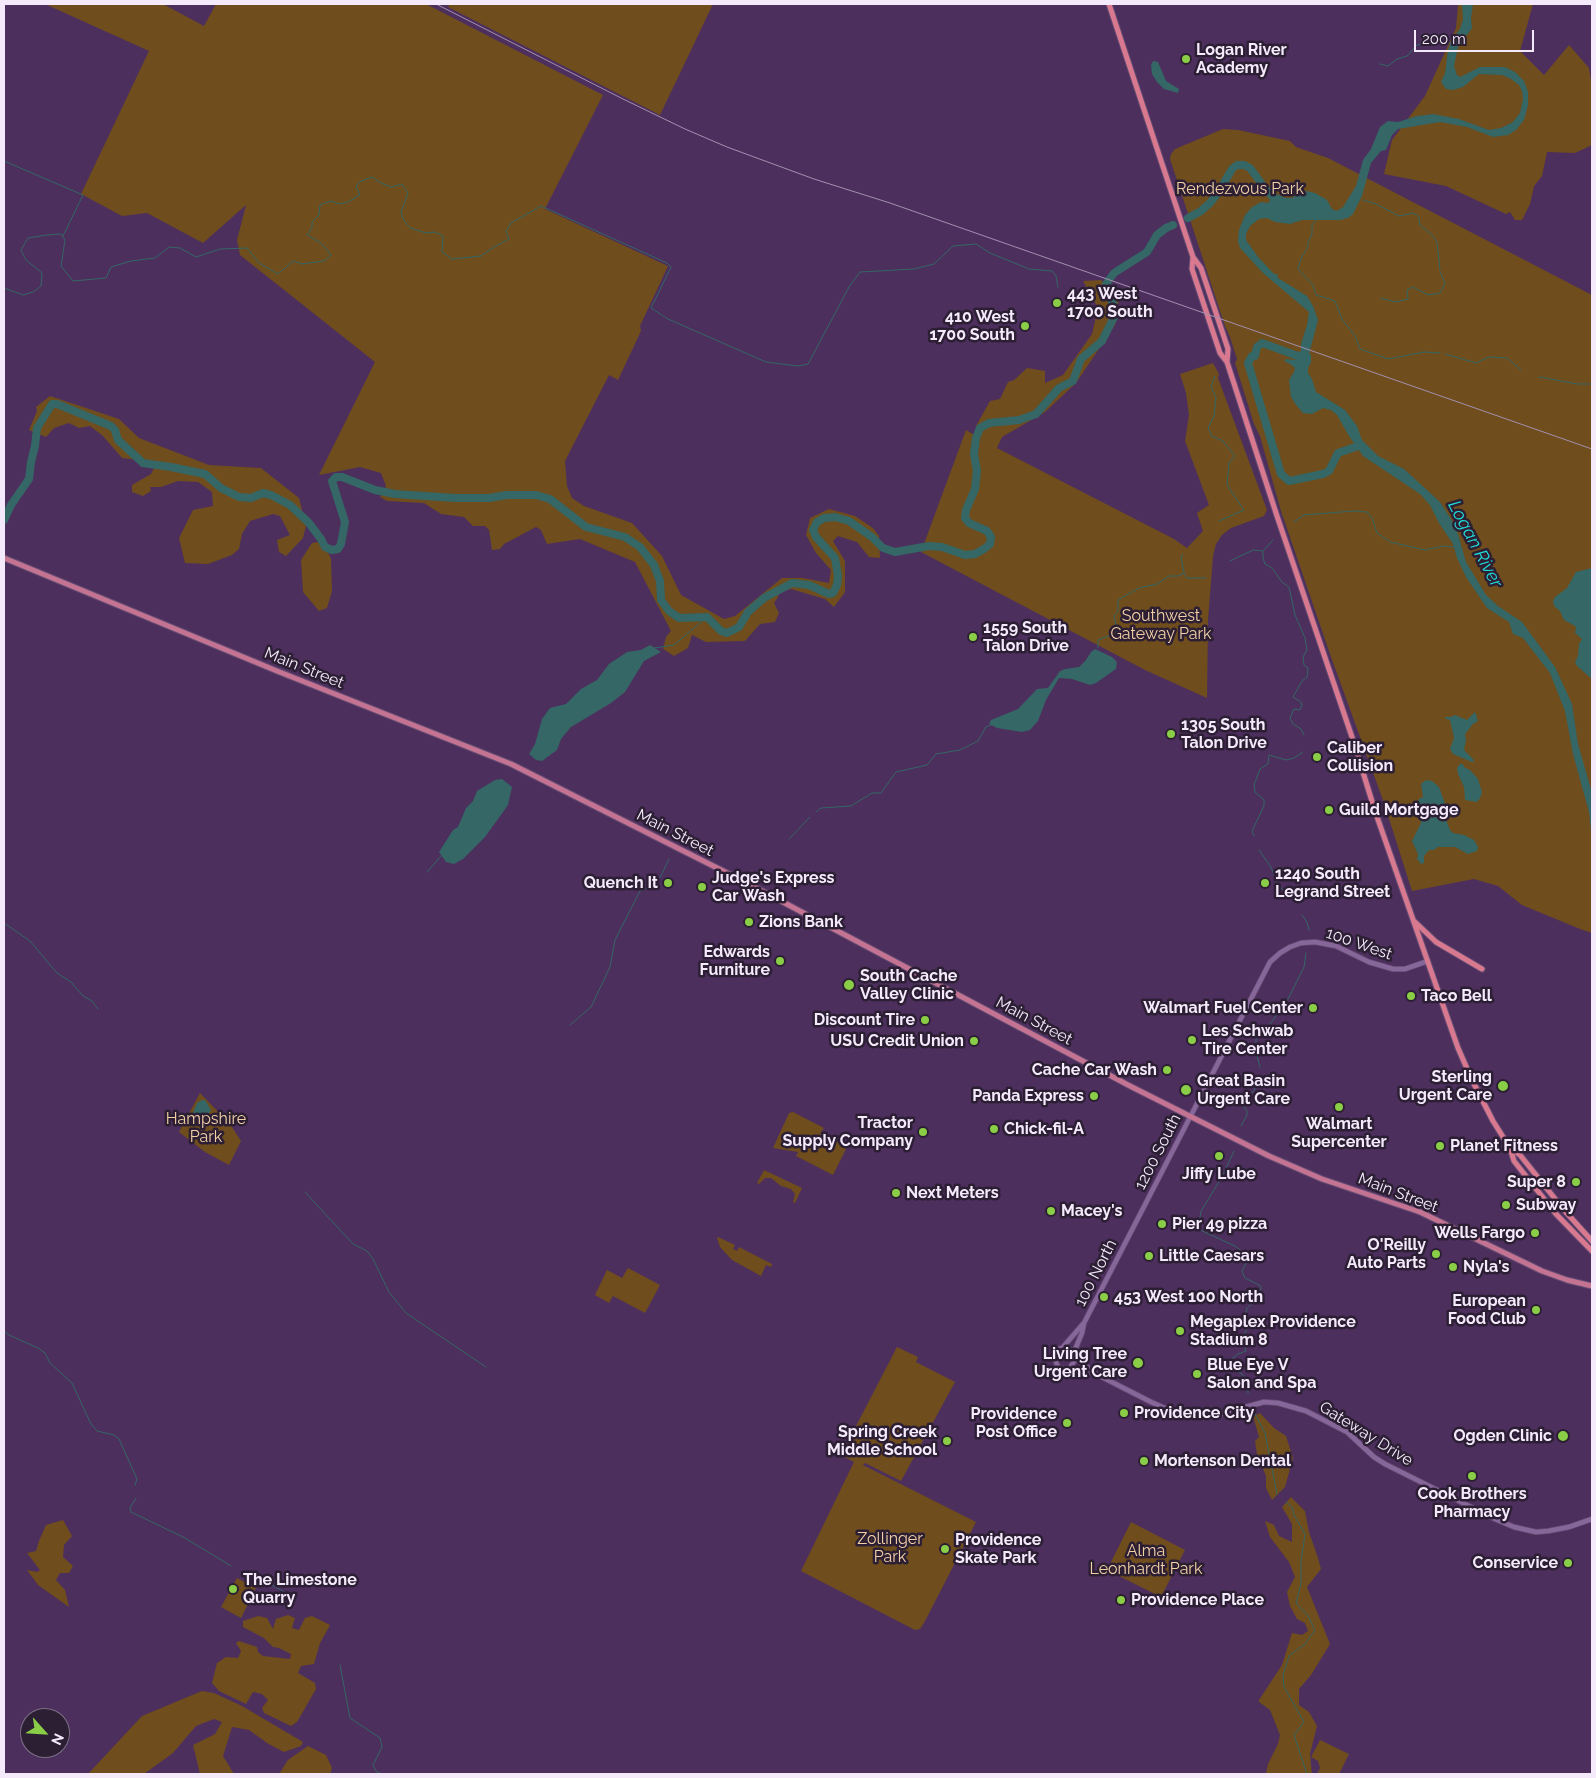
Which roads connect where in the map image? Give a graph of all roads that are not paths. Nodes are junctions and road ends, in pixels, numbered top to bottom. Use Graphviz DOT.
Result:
graph roads {
  1 [pos="1109,4"];
  2 [pos="1192,257"];
  3 [pos="1227,362"];
  4 [pos="4,558"];
  5 [pos="1413,920"];
  6 [pos="1428,961"];
  7 [pos="1482,969"];
  8 [pos="1263,975"];
  9 [pos="1190,1117"];
  10 [pos="1510,1148"];
  11 [pos="1130,1233"];
  12 [pos="1592,1241"];
  13 [pos="1592,1252"];
  14 [pos="1592,1286"];
  15 [pos="1084,1323"];
  16 [pos="1063,1348"];
  17 [pos="1074,1352"];
  18 [pos="1076,1358"];
  19 [pos="1070,1368"];
  20 [pos="1096,1374"];
  21 [pos="1592,1519"];
  1 -- 2 [label="highway"];
  2 -- 3 [label="highway"];
  2 -- 3 [label="highway"];
  3 -- 5 [label="highway"];
  4 -- 9 [label="main road, Main Street"];
  5 -- 6 [label="highway"];
  5 -- 7 [label="highway"];
  6 -- 8 [label="main road, 100 West"];
  6 -- 10 [label="highway"];
  8 -- 9 [label="main road, 1200 South"];
  9 -- 11 [label="main road, 1200 South"];
  9 -- 14 [label="main road, Main Street"];
  10 -- 12 [label="highway"];
  10 -- 13 [label="highway"];
  11 -- 15 [label="main road, 100 North"];
  15 -- 16 [label="main road, 100 North"];
  15 -- 17 [label="main road, 100 North"];
  16 -- 17 [label="main road"];
  16 -- 19 [label="main road"];
  17 -- 18 [label="main road"];
  18 -- 19 [label="main road"];
  18 -- 20 [label="main road, Gateway Drive"];
  19 -- 20 [label="main road, Gateway Drive"];
  20 -- 21 [label="main road, Gateway Drive"];
}
